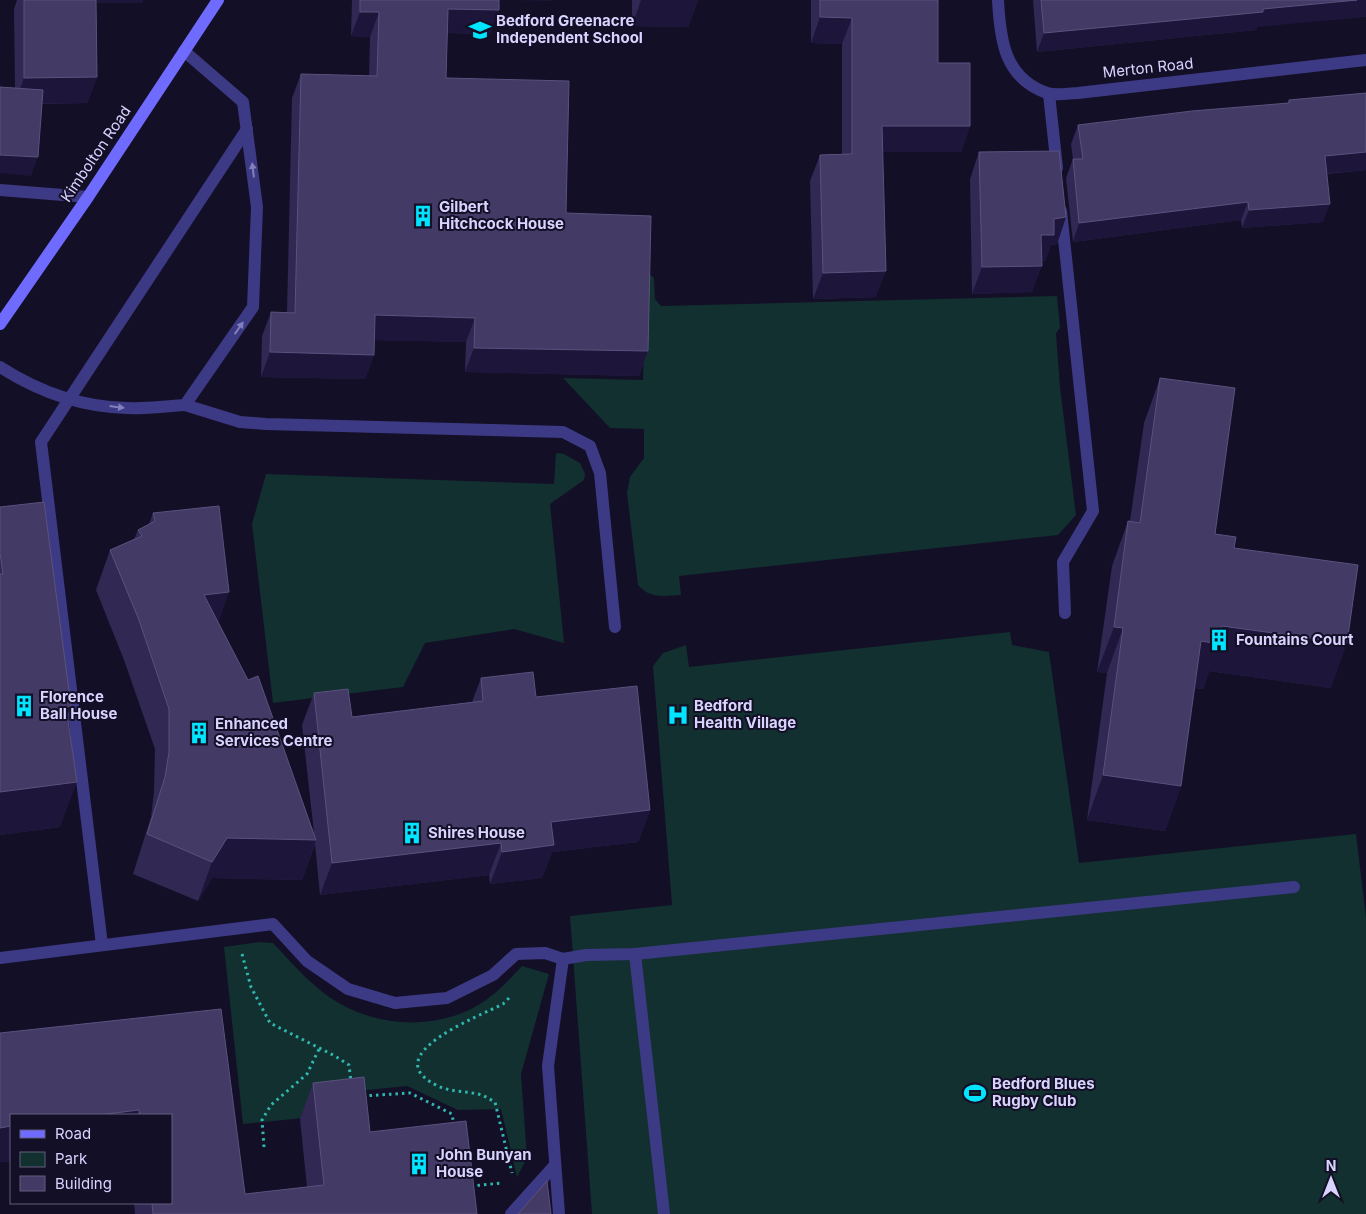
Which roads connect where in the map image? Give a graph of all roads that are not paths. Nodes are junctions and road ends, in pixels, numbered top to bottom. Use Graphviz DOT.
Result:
graph roads {
  1 [pos="218,0"];
  2 [pos="998,0"];
  3 [pos="184,51"];
  4 [pos="1366,60"];
  5 [pos="1048,94"];
  6 [pos="247,129"];
  7 [pos="1058,182"];
  8 [pos="0,190"];
  9 [pos="88,197"];
  10 [pos="1060,202"];
  11 [pos="0,324"];
  12 [pos="0,367"];
  13 [pos="68,401"];
  14 [pos="186,405"];
  15 [pos="1065,613"];
  16 [pos="615,627"];
  17 [pos="1294,887"];
  18 [pos="102,945"];
  19 [pos="635,954"];
  20 [pos="0,958"];
  21 [pos="563,959"];
  22 [pos="555,1165"];
  23 [pos="511,1214"];
  24 [pos="559,1214"];
  25 [pos="664,1214"];
  1 -- 3 [label="main road, Kimbolton Road"];
  2 -- 5 [label="street"];
  3 -- 6 [label="street"];
  3 -- 9 [label="main road, Kimbolton Road"];
  4 -- 5 [label="street, Merton Road"];
  5 -- 7 [label="street"];
  6 -- 13 [label="street"];
  14 -- 6 [label="street, one-way"];
  8 -- 9 [label="street"];
  9 -- 11 [label="main road, Kimbolton Road"];
  10 -- 15 [label="street"];
  12 -- 13 [label="street"];
  13 -- 14 [label="street, one-way"];
  13 -- 18 [label="street"];
  14 -- 16 [label="street"];
  17 -- 19 [label="street"];
  18 -- 20 [label="street"];
  18 -- 21 [label="street"];
  19 -- 21 [label="street"];
  19 -- 25 [label="street"];
  21 -- 22 [label="street"];
  22 -- 23 [label="street"];
  22 -- 24 [label="street"];
}
